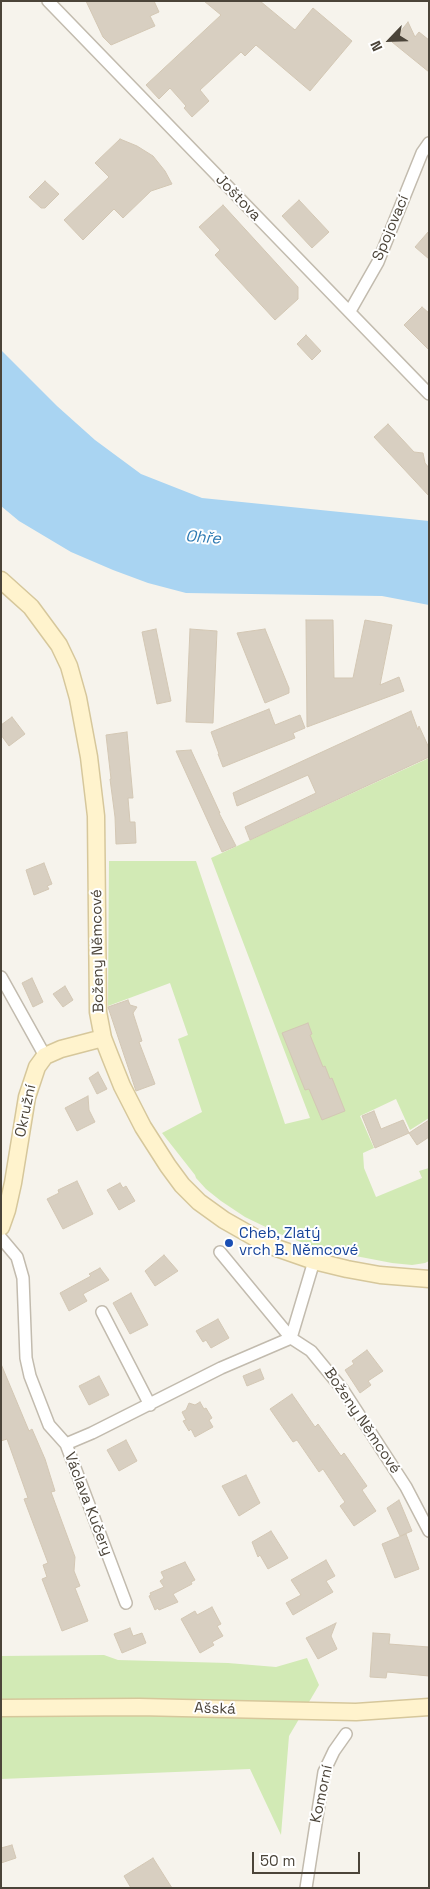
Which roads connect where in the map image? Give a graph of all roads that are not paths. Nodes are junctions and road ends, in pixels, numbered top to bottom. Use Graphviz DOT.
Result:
graph roads {
  1 [pos="48,1"];
  2 [pos="429,143"];
  3 [pos="350,311"];
  4 [pos="429,394"];
  5 [pos="1,580"];
  6 [pos="1,977"];
  7 [pos="103,1038"];
  8 [pos="46,1056"];
  9 [pos="1,1227"];
  10 [pos="1,1238"];
  11 [pos="220,1252"];
  12 [pos="314,1261"];
  13 [pos="429,1279"];
  14 [pos="102,1312"];
  15 [pos="291,1338"];
  16 [pos="150,1404"];
  17 [pos="66,1444"];
  18 [pos="429,1531"];
  19 [pos="126,1603"];
  20 [pos="1,1708"];
  21 [pos="429,1708"];
  22 [pos="402,1710"];
  23 [pos="429,1716"];
  24 [pos="346,1734"];
  25 [pos="306,1888"];
  1 -- 3 [label="street, Joštova"];
  2 -- 3 [label="street, Spojovací"];
  3 -- 4 [label="street, Joštova"];
  5 -- 7 [label="street, Boženy Němcové"];
  6 -- 8 [label="street"];
  7 -- 8 [label="street"];
  7 -- 12 [label="street, Boženy Němcové"];
  8 -- 9 [label="street, Okružní"];
  10 -- 17 [label="street, Václava Kučery"];
  11 -- 15 [label="street, Boženy Němcové"];
  12 -- 13 [label="street, Boženy Němcové"];
  12 -- 15 [label="street"];
  14 -- 16 [label="street"];
  15 -- 16 [label="street"];
  15 -- 18 [label="street, Boženy Němcové"];
  16 -- 17 [label="street"];
  17 -- 19 [label="street, Václava Kučery"];
  20 -- 22 [label="street, Ašská"];
  21 -- 22 [label="street, Ašská"];
  22 -- 23 [label="street"];
  24 -- 25 [label="street, Komorní"];
}
